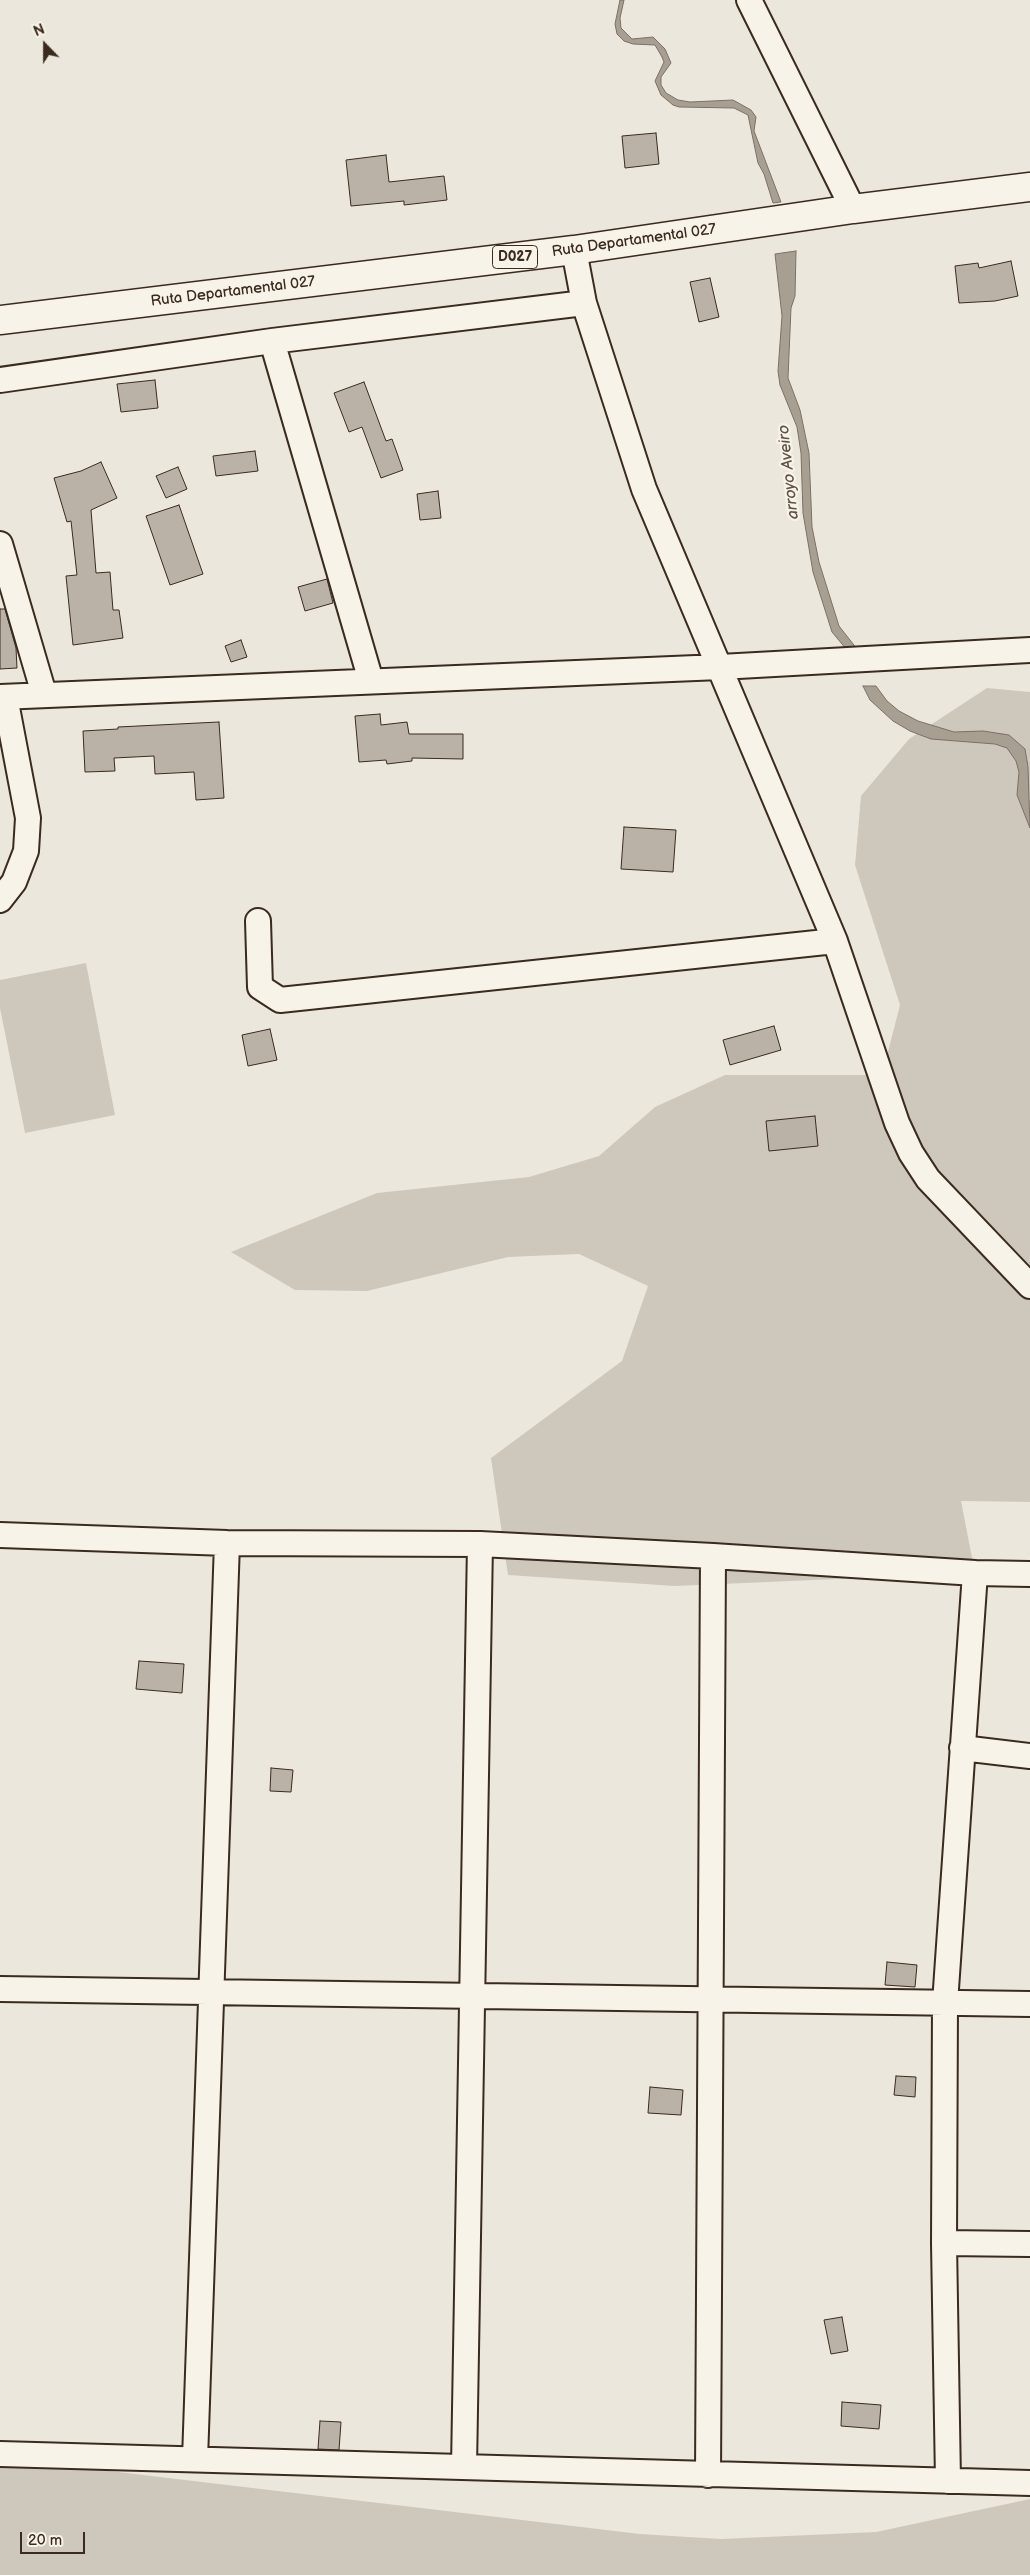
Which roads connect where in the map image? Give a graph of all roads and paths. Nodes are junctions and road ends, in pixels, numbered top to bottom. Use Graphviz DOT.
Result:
graph roads {
  1 [pos="748,0"];
  2 [pos="1030,187"];
  3 [pos="854,210"];
  4 [pos="574,250"];
  5 [pos="584,304"];
  6 [pos="0,320"];
  7 [pos="272,341"];
  8 [pos="0,380"];
  9 [pos="0,544"];
  10 [pos="1030,650"];
  11 [pos="720,667"];
  12 [pos="372,680"];
  13 [pos="44,694"];
  14 [pos="2,697"];
  15 [pos="0,900"];
  16 [pos="258,921"];
  17 [pos="835,941"];
  18 [pos="1030,1286"];
  19 [pos="0,1535"];
  20 [pos="227,1543"];
  21 [pos="480,1544"];
  22 [pos="713,1556"];
  23 [pos="975,1573"];
  24 [pos="1030,1574"];
  25 [pos="962,1748"];
  26 [pos="1030,1756"];
  27 [pos="0,1989"];
  28 [pos="212,1992"];
  29 [pos="472,1996"];
  30 [pos="711,2000"];
  31 [pos="945,2003"];
  32 [pos="1030,2004"];
  33 [pos="944,2243"];
  34 [pos="1030,2244"];
  35 [pos="0,2454"];
  36 [pos="195,2459"];
  37 [pos="464,2467"];
  38 [pos="708,2474"];
  39 [pos="948,2481"];
  40 [pos="1030,2483"];
  1 -- 3 [label="street"];
  2 -- 3 [label="main road, Ruta Departamental 027 / D027"];
  3 -- 4 [label="main road, Ruta Departamental 027 / D027"];
  4 -- 5 [label="street"];
  4 -- 6 [label="main road, Ruta Departamental 027 / D027"];
  5 -- 7 [label="street"];
  5 -- 11 [label="street"];
  7 -- 8 [label="street"];
  7 -- 12 [label="street"];
  9 -- 13 [label="street"];
  10 -- 11 [label="street"];
  11 -- 12 [label="street"];
  11 -- 17 [label="street"];
  12 -- 13 [label="street"];
  13 -- 14 [label="street"];
  14 -- 15 [label="street"];
  16 -- 17 [label="street"];
  17 -- 18 [label="street"];
  19 -- 20 [label="street"];
  20 -- 21 [label="street"];
  20 -- 28 [label="street"];
  21 -- 22 [label="street"];
  21 -- 29 [label="street"];
  22 -- 23 [label="street"];
  22 -- 30 [label="street"];
  23 -- 24 [label="street"];
  23 -- 25 [label="street"];
  25 -- 26 [label="street"];
  25 -- 31 [label="street"];
  27 -- 28 [label="street"];
  28 -- 29 [label="street"];
  28 -- 36 [label="street"];
  29 -- 30 [label="street"];
  29 -- 37 [label="street"];
  30 -- 31 [label="street"];
  30 -- 38 [label="street"];
  31 -- 32 [label="street"];
  31 -- 33 [label="street"];
  33 -- 34 [label="street"];
  33 -- 39 [label="street"];
  35 -- 36 [label="street"];
  36 -- 37 [label="street"];
  37 -- 38 [label="street"];
  38 -- 39 [label="street"];
  39 -- 40 [label="street"];
}
